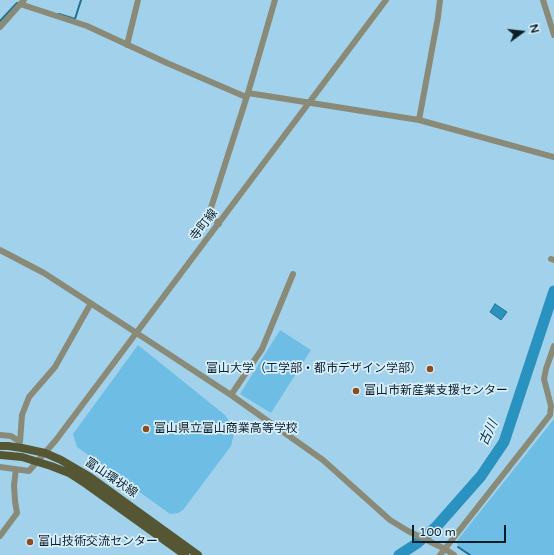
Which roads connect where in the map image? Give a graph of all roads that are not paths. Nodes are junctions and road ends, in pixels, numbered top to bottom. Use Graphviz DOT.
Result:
graph roads {
  1 [pos="138,0"];
  2 [pos="275,0"];
  3 [pos="386,0"];
  4 [pos="440,0"];
  5 [pos="543,0"];
  6 [pos="22,1"];
  7 [pos="0,27"];
  8 [pos="554,35"];
  9 [pos="127,44"];
  10 [pos="247,95"];
  11 [pos="310,102"];
  12 [pos="419,120"];
  13 [pos="554,157"];
  14 [pos="219,224"];
  15 [pos="0,250"];
  16 [pos="293,274"];
  17 [pos="91,303"];
  18 [pos="137,333"];
  19 [pos="554,346"];
  20 [pos="231,395"];
  21 [pos="0,435"];
  22 [pos="0,446"];
  23 [pos="45,453"];
  24 [pos="0,455"];
  25 [pos="38,462"];
  26 [pos="0,467"];
  27 [pos="16,469"];
  28 [pos="0,536"];
  29 [pos="445,549"];
  30 [pos="185,555"];
  31 [pos="198,555"];
  32 [pos="440,555"];
  33 [pos="454,555"];
  1 -- 9 [label="street"];
  2 -- 10 [label="street"];
  3 -- 11 [label="street, 寺町線"];
  4 -- 12 [label="street"];
  5 -- 8 [label="street"];
  6 -- 7 [label="street"];
  6 -- 9 [label="street"];
  9 -- 10 [label="street"];
  10 -- 11 [label="street"];
  10 -- 14 [label="street"];
  11 -- 12 [label="street"];
  11 -- 14 [label="street, 寺町線"];
  12 -- 13 [label="street"];
  14 -- 18 [label="street, 寺町線"];
  15 -- 17 [label="street"];
  16 -- 20 [label="street"];
  17 -- 18 [label="street"];
  17 -- 21 [label="street"];
  18 -- 20 [label="street"];
  18 -- 23 [label="street, 寺町線"];
  19 -- 29 [label="street"];
  20 -- 29 [label="street"];
  22 -- 23 [label="main road, 富山環状線"];
  23 -- 25 [label="street, 寺町線"];
  23 -- 31 [label="main road, 富山環状線"];
  24 -- 25 [label="main road, 富山環状線"];
  25 -- 27 [label="street"];
  25 -- 30 [label="main road, 富山環状線"];
  26 -- 27 [label="street"];
  27 -- 28 [label="street"];
  29 -- 32 [label="street"];
  29 -- 33 [label="street"];
}
